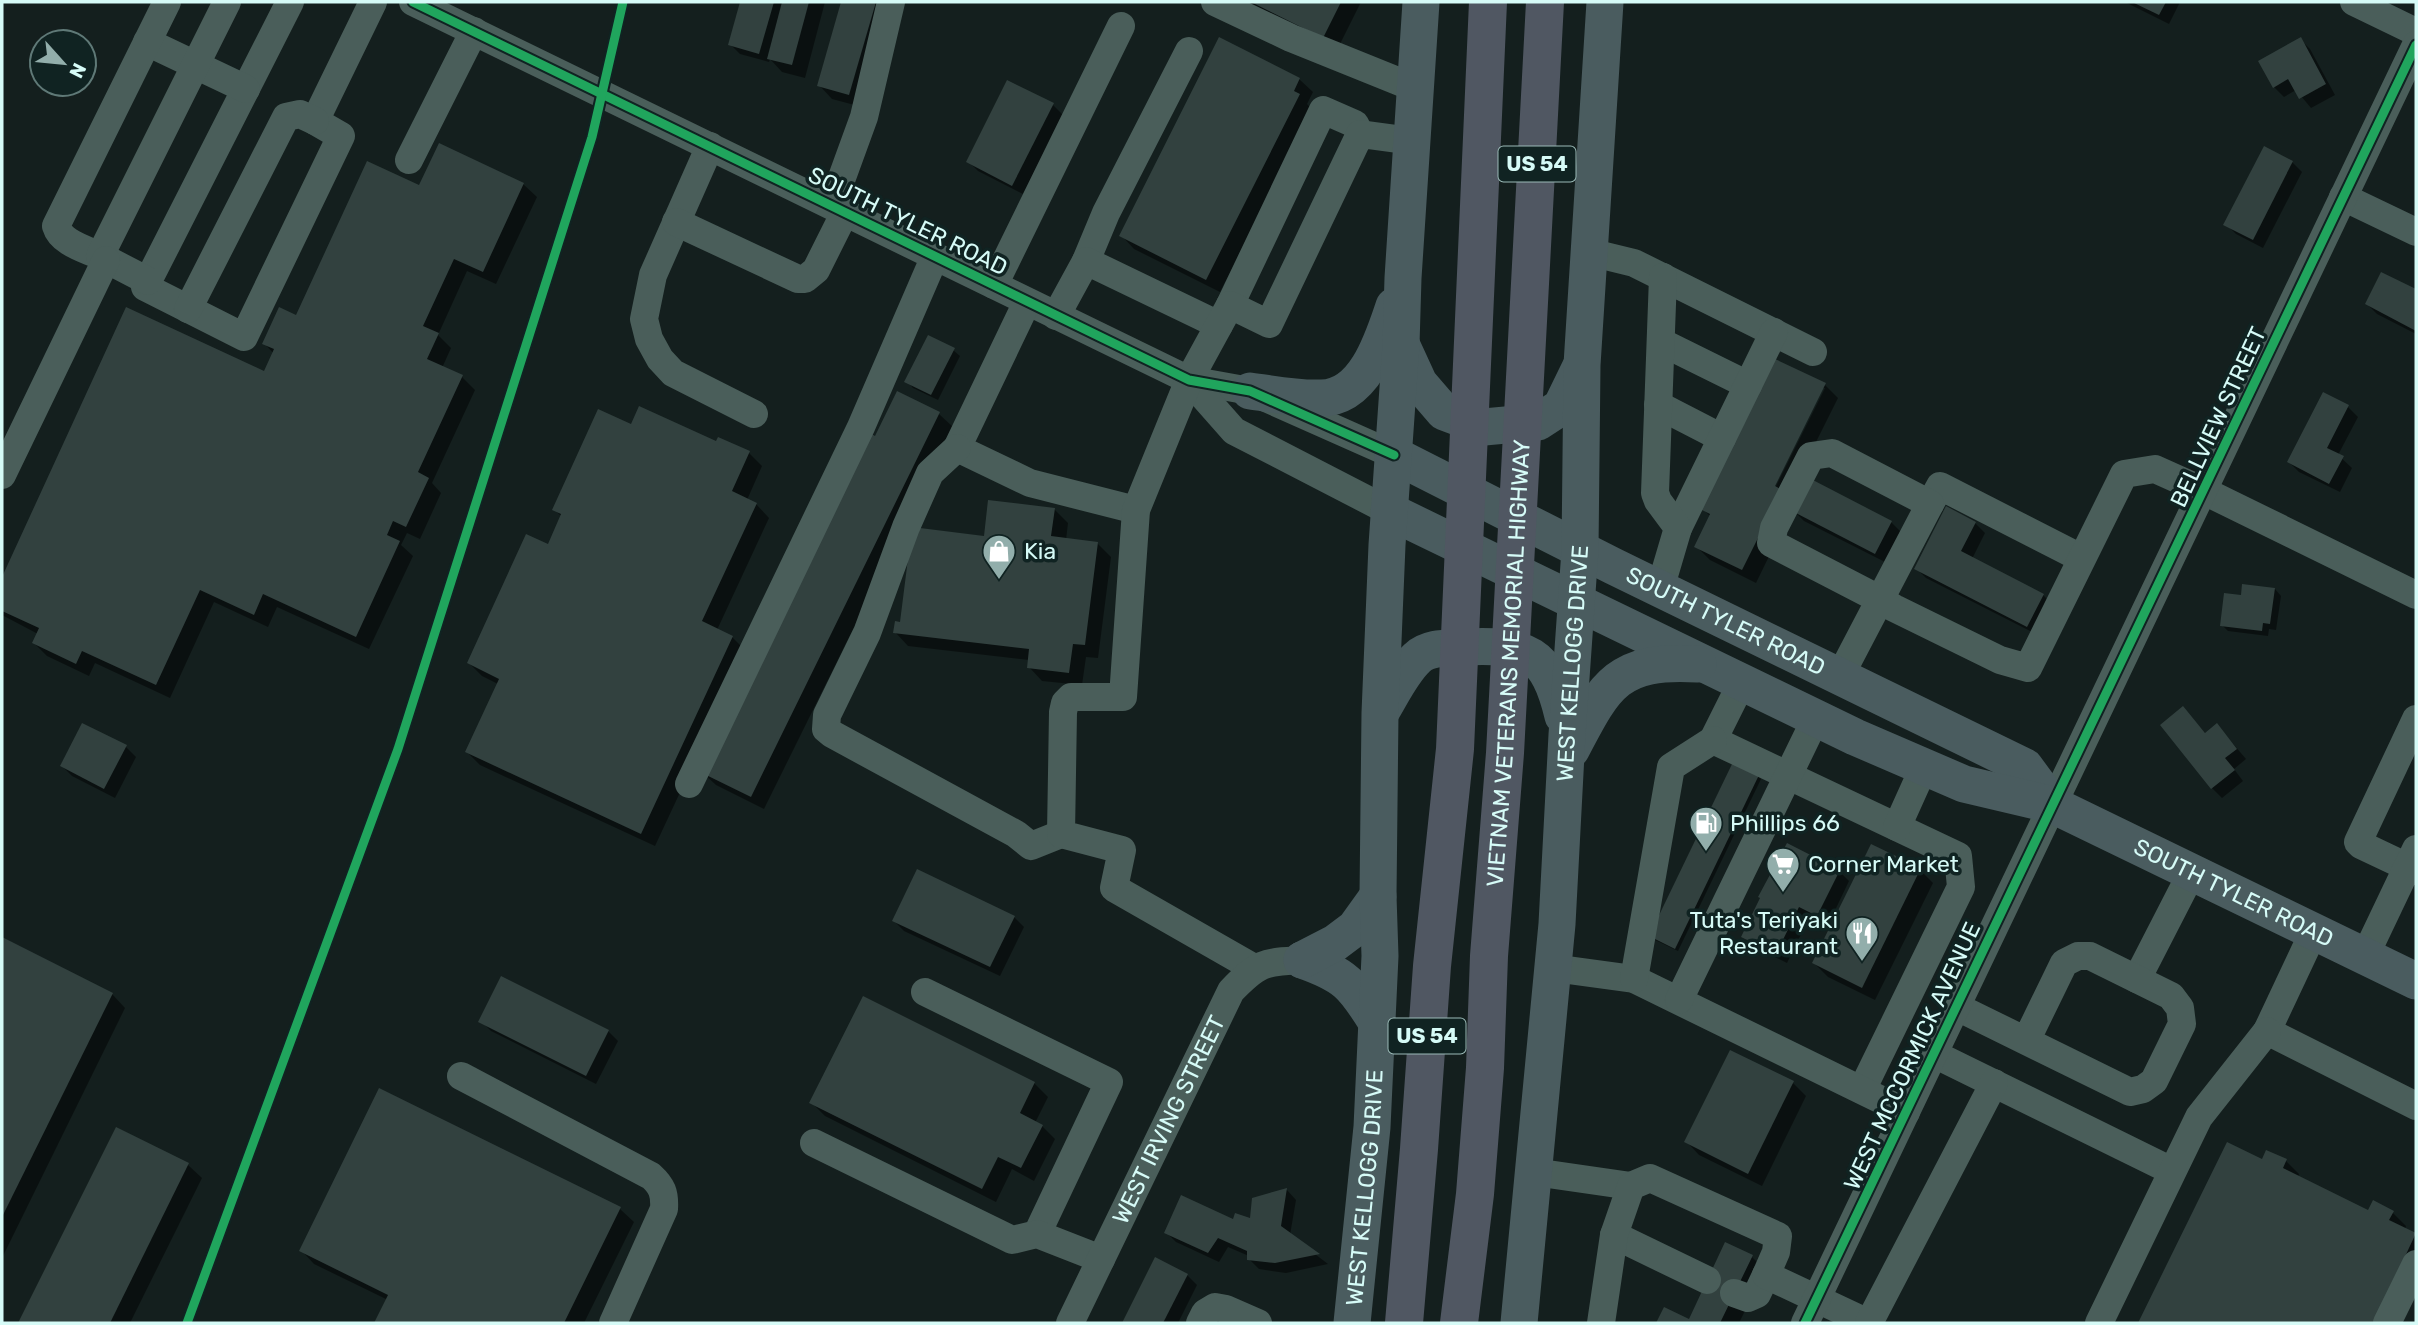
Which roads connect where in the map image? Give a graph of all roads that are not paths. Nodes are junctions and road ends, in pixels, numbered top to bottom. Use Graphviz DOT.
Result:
graph roads {
  1 [pos="167,2"];
  2 [pos="227,2"];
  3 [pos="290,2"];
  4 [pos="373,2"];
  5 [pos="413,2"];
  6 [pos="891,2"];
  7 [pos="1215,2"];
  8 [pos="1421,2"];
  9 [pos="1488,2"];
  10 [pos="1545,2"];
  11 [pos="1605,2"];
  12 [pos="2354,2"];
  13 [pos="461,18"];
  14 [pos="1121,26"];
  15 [pos="2416,33"];
  16 [pos="147,42"];
  17 [pos="2416,45"];
  18 [pos="1189,51"];
  19 [pos="196,64"];
  20 [pos="1415,88"];
  21 [pos="246,89"];
  22 [pos="315,121"];
  23 [pos="1360,134"];
  24 [pos="1412,141"];
  25 [pos="710,146"];
  26 [pos="409,160"];
  27 [pos="2343,197"];
  28 [pos="839,209"];
  29 [pos="676,222"];
  30 [pos="2416,233"];
  31 [pos="1589,252"];
  32 [pos="935,256"];
  33 [pos="103,258"];
  34 [pos="1086,261"];
  35 [pos="1663,277"];
  36 [pos="1403,278"];
  37 [pos="148,281"];
  38 [pos="994,285"];
  39 [pos="1027,302"];
  40 [pos="188,309"];
  41 [pos="1224,315"];
  42 [pos="1056,316"];
  43 [pos="1774,332"];
  44 [pos="1661,342"];
  45 [pos="1401,345"];
  46 [pos="1813,352"];
  47 [pos="1582,365"];
  48 [pos="1189,380"];
  49 [pos="1748,385"];
  50 [pos="1250,391"];
  51 [pos="1658,404"];
  52 [pos="754,414"];
  53 [pos="1722,438"];
  54 [pos="957,448"];
  55 [pos="1394,455"];
  56 [pos="2,475"];
  57 [pos="2204,491"];
  58 [pos="1930,504"];
  59 [pos="1136,510"];
  60 [pos="1389,511"];
  61 [pos="1678,528"];
  62 [pos="1580,550"];
  63 [pos="2081,558"];
  64 [pos="1660,589"];
  65 [pos="2416,595"];
  66 [pos="1879,600"];
  67 [pos="1576,602"];
  68 [pos="1706,665"];
  69 [pos="1839,678"];
  70 [pos="1742,682"];
  71 [pos="1380,713"];
  72 [pos="1816,718"];
  73 [pos="2416,719"];
  74 [pos="1713,740"];
  75 [pos="1566,748"];
  76 [pos="1924,767"];
  77 [pos="1788,776"];
  78 [pos="689,784"];
  79 [pos="2053,805"];
  80 [pos="1897,827"];
  81 [pos="1061,834"];
  82 [pos="2413,862"];
  83 [pos="2192,872"];
  84 [pos="1378,897"];
  85 [pos="2314,931"];
  86 [pos="2365,956"];
  87 [pos="1302,960"];
  88 [pos="1254,968"];
  89 [pos="1553,968"];
  90 [pos="1634,979"];
  91 [pos="2137,979"];
  92 [pos="2416,981"];
  93 [pos="925,992"];
  94 [pos="1679,1000"];
  95 [pos="1956,1007"];
  96 [pos="1377,1023"];
  97 [pos="2267,1031"];
  98 [pos="2026,1041"];
  99 [pos="1934,1054"];
  100 [pos="461,1076"];
  101 [pos="1994,1083"];
  102 [pos="1862,1090"];
  103 [pos="2416,1106"];
  104 [pos="1906,1112"];
  105 [pos="814,1143"];
  106 [pos="2172,1171"];
  107 [pos="1534,1172"];
  108 [pos="1631,1186"];
  109 [pos="1037,1234"];
  110 [pos="1614,1235"];
  111 [pos="1101,1259"];
  112 [pos="2416,1264"];
  113 [pos="1766,1275"];
  114 [pos="1707,1280"];
  115 [pos="1734,1293"];
  116 [pos="1818,1298"];
  117 [pos="613,1323"];
  118 [pos="1070,1323"];
  119 [pos="1200,1323"];
  120 [pos="1258,1323"];
  121 [pos="1352,1323"];
  122 [pos="1404,1323"];
  123 [pos="1459,1323"];
  124 [pos="1519,1323"];
  125 [pos="1601,1323"];
  126 [pos="1805,1323"];
  127 [pos="1869,1323"];
  128 [pos="2099,1323"];
  129 [pos="2387,1323"];
  1 -- 16 [label="street"];
  2 -- 19 [label="street"];
  3 -- 21 [label="street"];
  4 -- 22 [label="street"];
  5 -- 13 [label="street, SOUTH TYLER ROAD"];
  6 -- 28 [label="street"];
  7 -- 20 [label="street"];
  8 -- 20 [label="main road, WEST KELLOGG DRIVE"];
  9 -- 122 [label="highway, VIETNAM VETERANS MEMORIAL HIGHWAY / US 54"];
  10 -- 123 [label="highway, VIETNAM VETERANS MEMORIAL HIGHWAY / US 54"];
  11 -- 31 [label="main road, WEST KELLOGG DRIVE"];
  12 -- 15 [label="street"];
  13 -- 25 [label="street, SOUTH TYLER ROAD"];
  13 -- 26 [label="street"];
  14 -- 38 [label="street"];
  16 -- 19 [label="street"];
  16 -- 33 [label="street"];
  17 -- 27 [label="street, BELLVIEW STREET"];
  18 -- 34 [label="street"];
  19 -- 21 [label="street"];
  19 -- 33 [label="street"];
  20 -- 24 [label="main road, WEST KELLOGG DRIVE"];
  21 -- 37 [label="street"];
  22 -- 40 [label="street"];
  22 -- 40 [label="street"];
  23 -- 24 [label="street"];
  23 -- 41 [label="street"];
  23 -- 41 [label="street"];
  24 -- 36 [label="main road, WEST KELLOGG DRIVE"];
  25 -- 28 [label="street, SOUTH TYLER ROAD"];
  25 -- 29 [label="street"];
  27 -- 30 [label="street"];
  27 -- 57 [label="street, BELLVIEW STREET"];
  28 -- 29 [label="street"];
  28 -- 32 [label="street, SOUTH TYLER ROAD"];
  29 -- 52 [label="street"];
  31 -- 35 [label="street"];
  31 -- 47 [label="main road, WEST KELLOGG DRIVE"];
  32 -- 38 [label="street, SOUTH TYLER ROAD"];
  32 -- 78 [label="street"];
  33 -- 37 [label="street"];
  33 -- 56 [label="street"];
  34 -- 41 [label="street"];
  34 -- 42 [label="street"];
  35 -- 43 [label="street"];
  35 -- 44 [label="street"];
  36 -- 45 [label="main road, WEST KELLOGG DRIVE"];
  36 -- 50 [label="main road"];
  37 -- 40 [label="street"];
  38 -- 39 [label="street, SOUTH TYLER ROAD"];
  39 -- 42 [label="street, SOUTH TYLER ROAD"];
  39 -- 54 [label="street"];
  41 -- 48 [label="street"];
  42 -- 48 [label="street, SOUTH TYLER ROAD"];
  43 -- 46 [label="street"];
  43 -- 49 [label="street"];
  44 -- 49 [label="street"];
  44 -- 51 [label="street"];
  45 -- 47 [label="main road"];
  45 -- 55 [label="main road, WEST KELLOGG DRIVE"];
  47 -- 62 [label="main road, WEST KELLOGG DRIVE"];
  48 -- 50 [label="street, SOUTH TYLER ROAD"];
  48 -- 59 [label="street"];
  48 -- 60 [label="street, SOUTH TYLER ROAD"];
  49 -- 53 [label="street"];
  50 -- 55 [label="street, SOUTH TYLER ROAD"];
  51 -- 53 [label="street"];
  51 -- 61 [label="street"];
  53 -- 61 [label="street"];
  54 -- 59 [label="street"];
  54 -- 81 [label="street"];
  55 -- 60 [label="main road, WEST KELLOGG DRIVE"];
  55 -- 62 [label="main road, SOUTH TYLER ROAD"];
  57 -- 63 [label="street"];
  57 -- 65 [label="street"];
  57 -- 79 [label="street, BELLVIEW STREET"];
  58 -- 63 [label="street"];
  58 -- 66 [label="street"];
  58 -- 66 [label="street"];
  59 -- 81 [label="street"];
  60 -- 67 [label="main road, SOUTH TYLER ROAD"];
  60 -- 71 [label="main road, WEST KELLOGG DRIVE"];
  61 -- 64 [label="street"];
  62 -- 64 [label="main road, SOUTH TYLER ROAD"];
  62 -- 67 [label="main road, WEST KELLOGG DRIVE"];
  63 -- 66 [label="street"];
  64 -- 69 [label="main road, SOUTH TYLER ROAD"];
  66 -- 69 [label="street"];
  67 -- 68 [label="main road, SOUTH TYLER ROAD"];
  67 -- 75 [label="main road, WEST KELLOGG DRIVE"];
  68 -- 70 [label="main road, SOUTH TYLER ROAD"];
  68 -- 75 [label="main road"];
  69 -- 79 [label="main road, SOUTH TYLER ROAD"];
  70 -- 72 [label="main road, SOUTH TYLER ROAD"];
  70 -- 74 [label="street"];
  71 -- 75 [label="main road"];
  71 -- 84 [label="main road, WEST KELLOGG DRIVE"];
  72 -- 76 [label="main road, SOUTH TYLER ROAD"];
  72 -- 77 [label="street"];
  73 -- 82 [label="street"];
  74 -- 77 [label="street"];
  74 -- 90 [label="street"];
  75 -- 89 [label="main road, WEST KELLOGG DRIVE"];
  76 -- 79 [label="main road, SOUTH TYLER ROAD"];
  76 -- 80 [label="street"];
  77 -- 80 [label="street"];
  77 -- 94 [label="street"];
  79 -- 83 [label="main road, SOUTH TYLER ROAD"];
  79 -- 95 [label="street, WEST MCCORMICK AVENUE"];
  80 -- 102 [label="street"];
  81 -- 88 [label="street"];
  82 -- 86 [label="street"];
  83 -- 85 [label="main road, SOUTH TYLER ROAD"];
  83 -- 91 [label="street"];
  84 -- 87 [label="main road"];
  84 -- 96 [label="main road, WEST KELLOGG DRIVE"];
  85 -- 86 [label="main road, SOUTH TYLER ROAD"];
  85 -- 97 [label="street"];
  86 -- 92 [label="main road, SOUTH TYLER ROAD"];
  87 -- 88 [label="street"];
  87 -- 96 [label="main road"];
  88 -- 111 [label="street, WEST IRVING STREET"];
  89 -- 90 [label="street"];
  89 -- 107 [label="main road, WEST KELLOGG DRIVE"];
  90 -- 94 [label="street"];
  91 -- 98 [label="street"];
  91 -- 98 [label="street"];
  93 -- 109 [label="street"];
  94 -- 102 [label="street"];
  95 -- 98 [label="street"];
  95 -- 99 [label="street, WEST MCCORMICK AVENUE"];
  96 -- 121 [label="main road, WEST KELLOGG DRIVE"];
  97 -- 103 [label="street"];
  97 -- 106 [label="street"];
  99 -- 101 [label="street"];
  99 -- 104 [label="street, WEST MCCORMICK AVENUE"];
  100 -- 117 [label="street"];
  101 -- 106 [label="street"];
  101 -- 127 [label="street"];
  102 -- 104 [label="street"];
  104 -- 116 [label="street, WEST MCCORMICK AVENUE"];
  105 -- 109 [label="street"];
  106 -- 128 [label="street"];
  107 -- 108 [label="street"];
  107 -- 124 [label="main road, WEST KELLOGG DRIVE"];
  108 -- 110 [label="street"];
  108 -- 113 [label="street"];
  109 -- 111 [label="street"];
  110 -- 114 [label="street"];
  110 -- 125 [label="street"];
  111 -- 118 [label="street, WEST IRVING STREET"];
  112 -- 129 [label="street"];
  113 -- 115 [label="street"];
  113 -- 116 [label="street"];
  116 -- 126 [label="street, WEST MCCORMICK AVENUE"];
  116 -- 127 [label="street"];
  119 -- 120 [label="street"];
}
